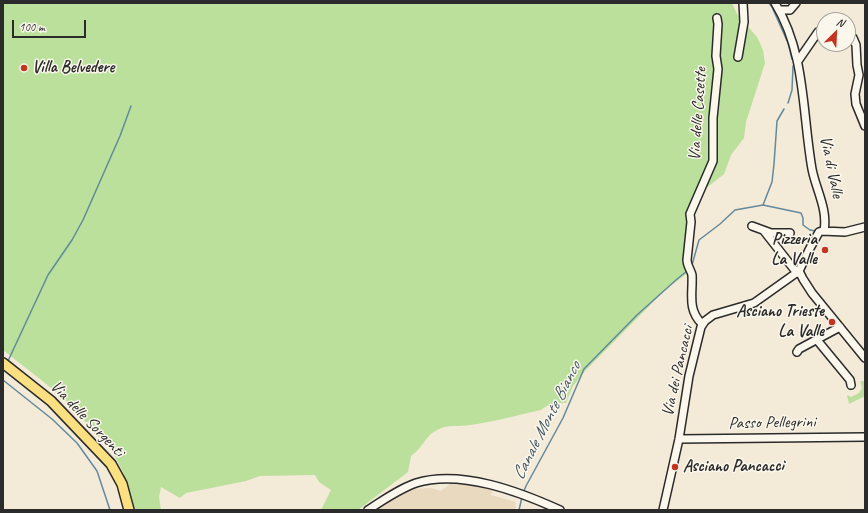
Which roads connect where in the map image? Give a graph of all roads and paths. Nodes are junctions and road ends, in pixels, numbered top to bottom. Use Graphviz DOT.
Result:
graph roads {
  1 [pos="744,3"];
  2 [pos="775,3"];
  3 [pos="796,3"];
  4 [pos="779,10"];
  5 [pos="717,18"];
  6 [pos="816,35"];
  7 [pos="856,52"];
  8 [pos="738,57"];
  9 [pos="798,61"];
  10 [pos="865,126"];
  11 [pos="752,226"];
  12 [pos="865,227"];
  13 [pos="824,229"];
  14 [pos="764,231"];
  15 [pos="790,233"];
  16 [pos="798,272"];
  17 [pos="702,324"];
  18 [pos="840,327"];
  19 [pos="817,340"];
  20 [pos="797,352"];
  21 [pos="865,358"];
  22 [pos="3,363"];
  23 [pos="852,386"];
  24 [pos="865,437"];
  25 [pos="679,439"];
  26 [pos="128,510"];
  27 [pos="368,510"];
  28 [pos="560,510"];
  29 [pos="663,510"];
  1 -- 8 [label="street"];
  2 -- 4 [label="street, Via di Valle"];
  3 -- 4 [label="street"];
  4 -- 9 [label="street, Via di Valle"];
  5 -- 17 [label="street, Via delle Casette"];
  6 -- 9 [label="street"];
  7 -- 10 [label="street"];
  9 -- 13 [label="street, Via di Valle"];
  11 -- 14 [label="street"];
  12 -- 13 [label="street"];
  13 -- 16 [label="street"];
  14 -- 15 [label="street"];
  14 -- 16 [label="street"];
  16 -- 17 [label="street, Via dei Pancacci"];
  16 -- 18 [label="street"];
  17 -- 25 [label="street, Via dei Pancacci"];
  18 -- 19 [label="street"];
  18 -- 21 [label="street"];
  19 -- 20 [label="street"];
  19 -- 23 [label="street"];
  22 -- 26 [label="main road, Via delle Sorgenti"];
  24 -- 25 [label="street, Passo Pellegrini"];
  25 -- 29 [label="street, Via dei Pancacci"];
  27 -- 28 [label="street"];
}
